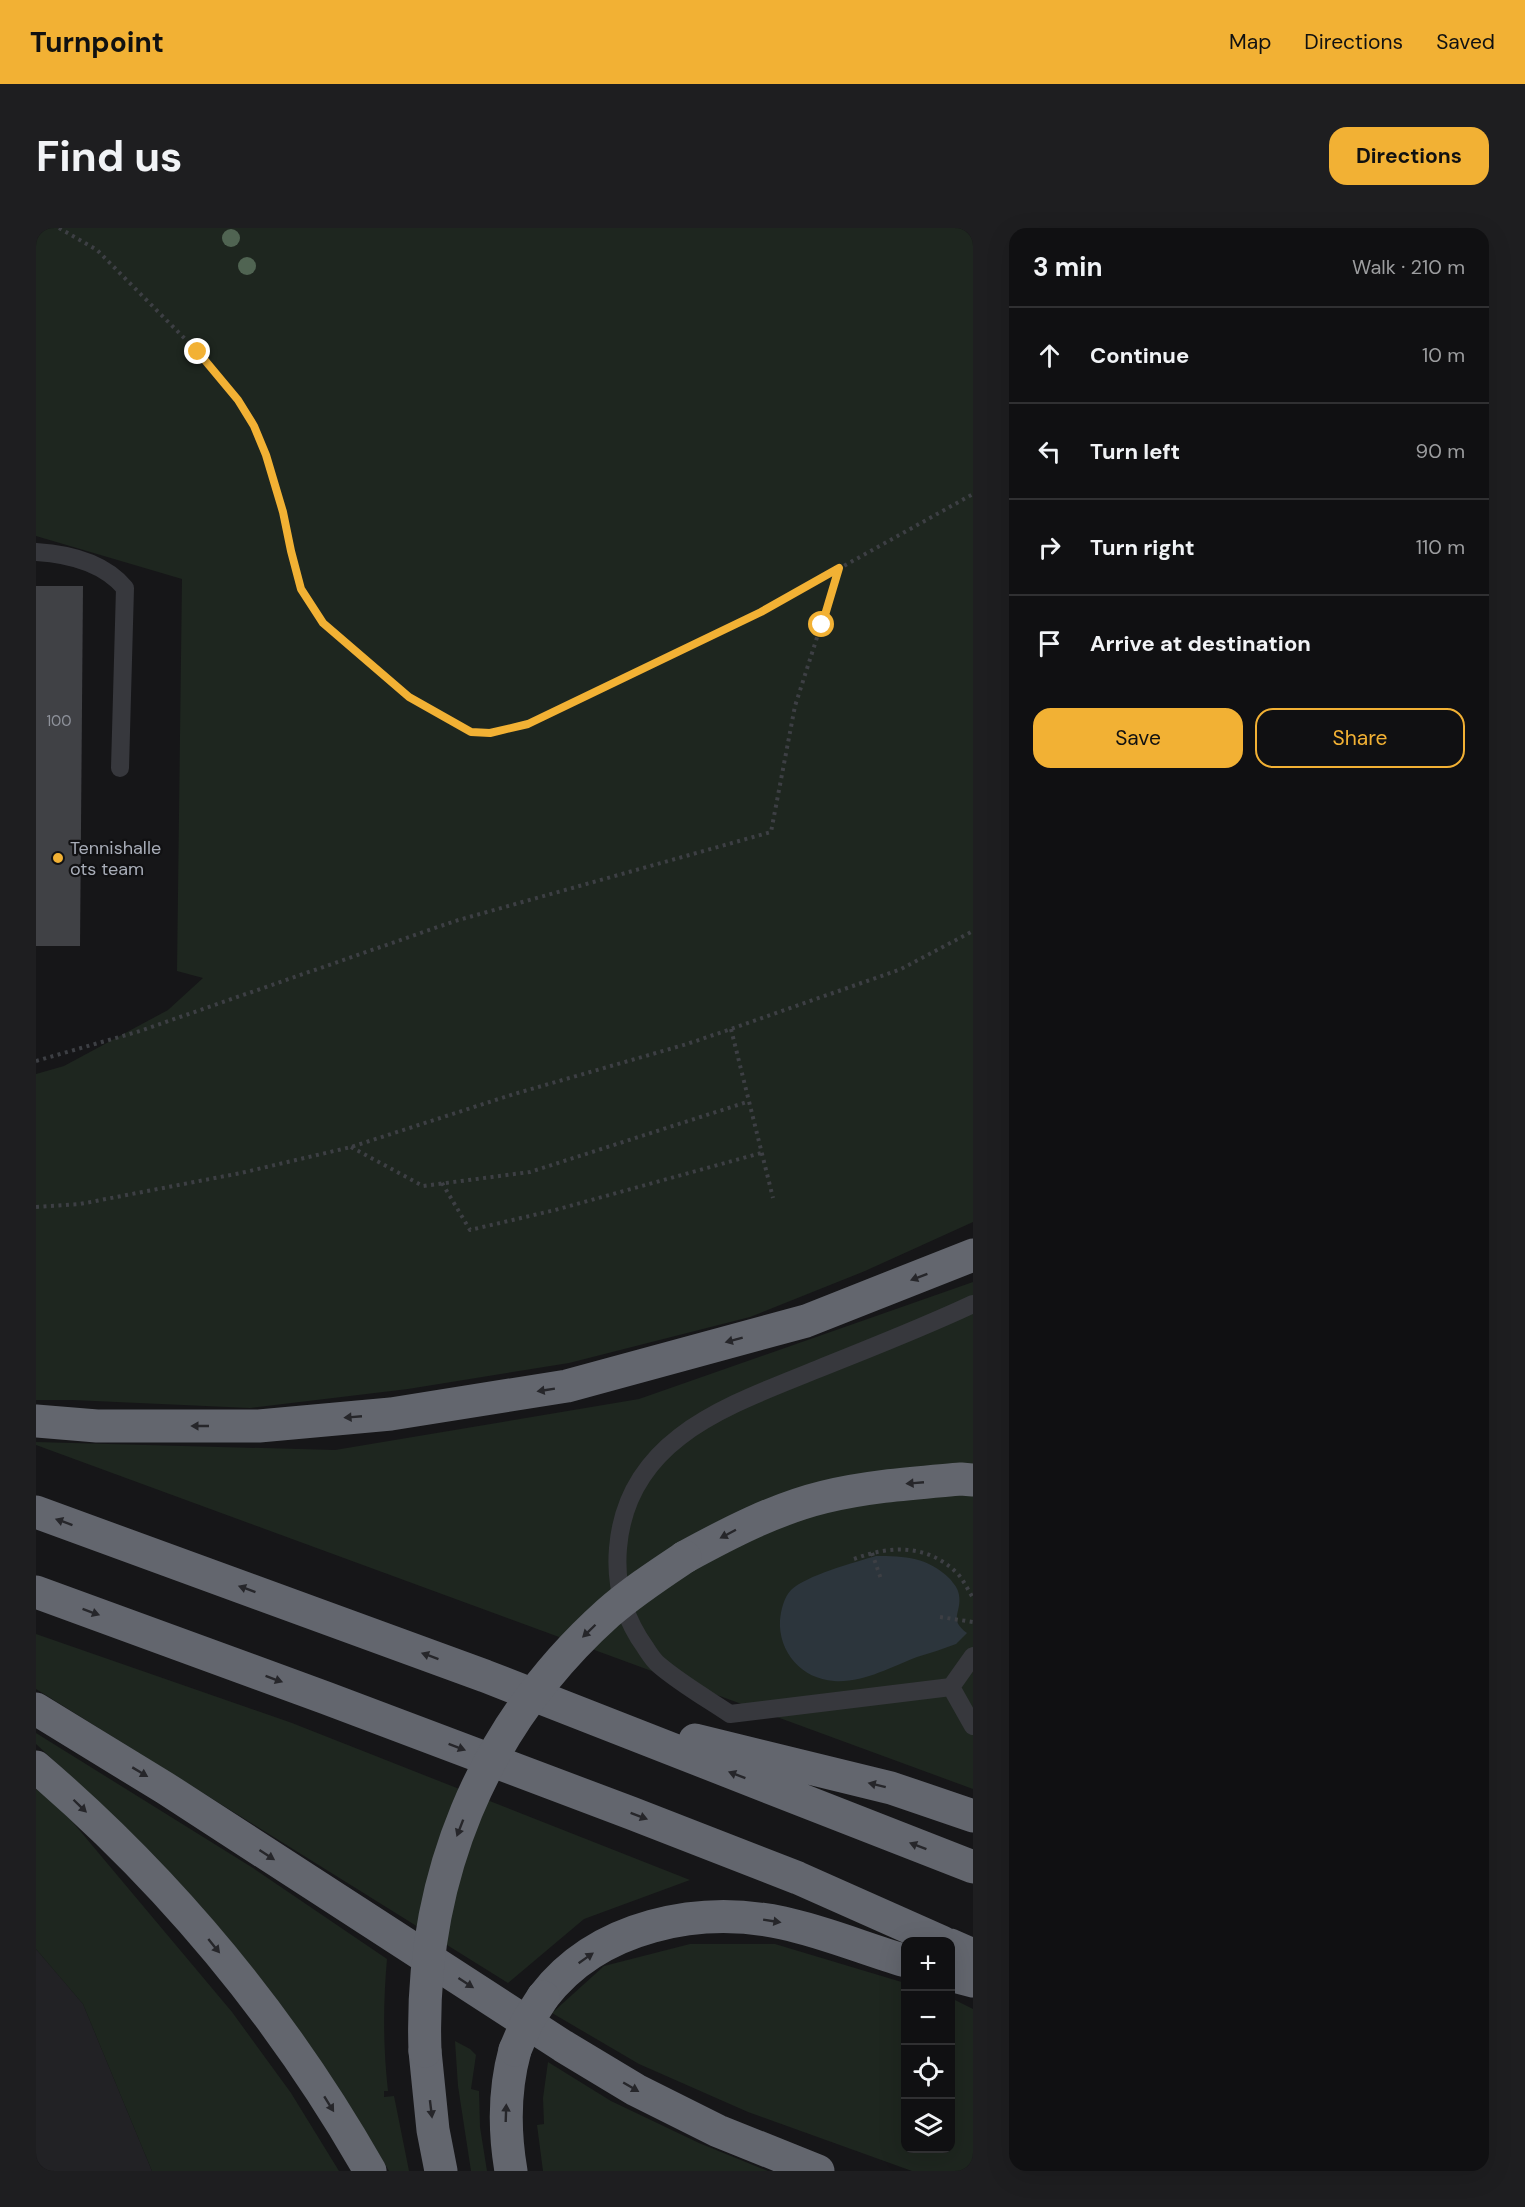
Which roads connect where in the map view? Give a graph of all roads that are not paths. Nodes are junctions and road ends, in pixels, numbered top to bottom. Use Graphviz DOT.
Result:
graph roads {
  1 [pos="36,552"];
  2 [pos="120,768"];
  3 [pos="973,1256"];
  4 [pos="973,1304"];
  5 [pos="36,1421"];
  6 [pos="973,1480"];
  7 [pos="36,1512"];
  8 [pos="36,1592"];
  9 [pos="973,1656"];
  10 [pos="951,1688"];
  11 [pos="36,1709"];
  12 [pos="568,1709"];
  13 [pos="730,1714"];
  14 [pos="973,1726"];
  15 [pos="718,1746"];
  16 [pos="36,1767"];
  17 [pos="973,1816"];
  18 [pos="973,1867"];
  19 [pos="933,1937"];
  20 [pos="955,1947"];
  21 [pos="973,1955"];
  22 [pos="901,1959"];
  23 [pos="955,1976"];
  24 [pos="973,1982"];
  25 [pos="370,2171"];
  26 [pos="441,2171"];
  27 [pos="511,2171"];
  28 [pos="818,2171"];
  1 -- 2 [label="lane"];
  3 -- 5 [label="highway, one-way"];
  4 -- 13 [label="lane"];
  6 -- 26 [label="highway, one-way, bridge"];
  12 -- 7 [label="highway, one-way"];
  8 -- 19 [label="highway, one-way"];
  9 -- 10 [label="lane"];
  10 -- 13 [label="lane"];
  10 -- 14 [label="lane"];
  11 -- 28 [label="highway, one-way"];
  12 -- 15 [label="highway"];
  18 -- 12 [label="highway, one-way"];
  13 -- 15 [label="lane"];
  17 -- 15 [label="highway, one-way"];
  16 -- 25 [label="highway, one-way"];
  20 -- 21 [label="highway"];
  27 -- 22 [label="highway, one-way, bridge"];
  23 -- 24 [label="highway"];
}
